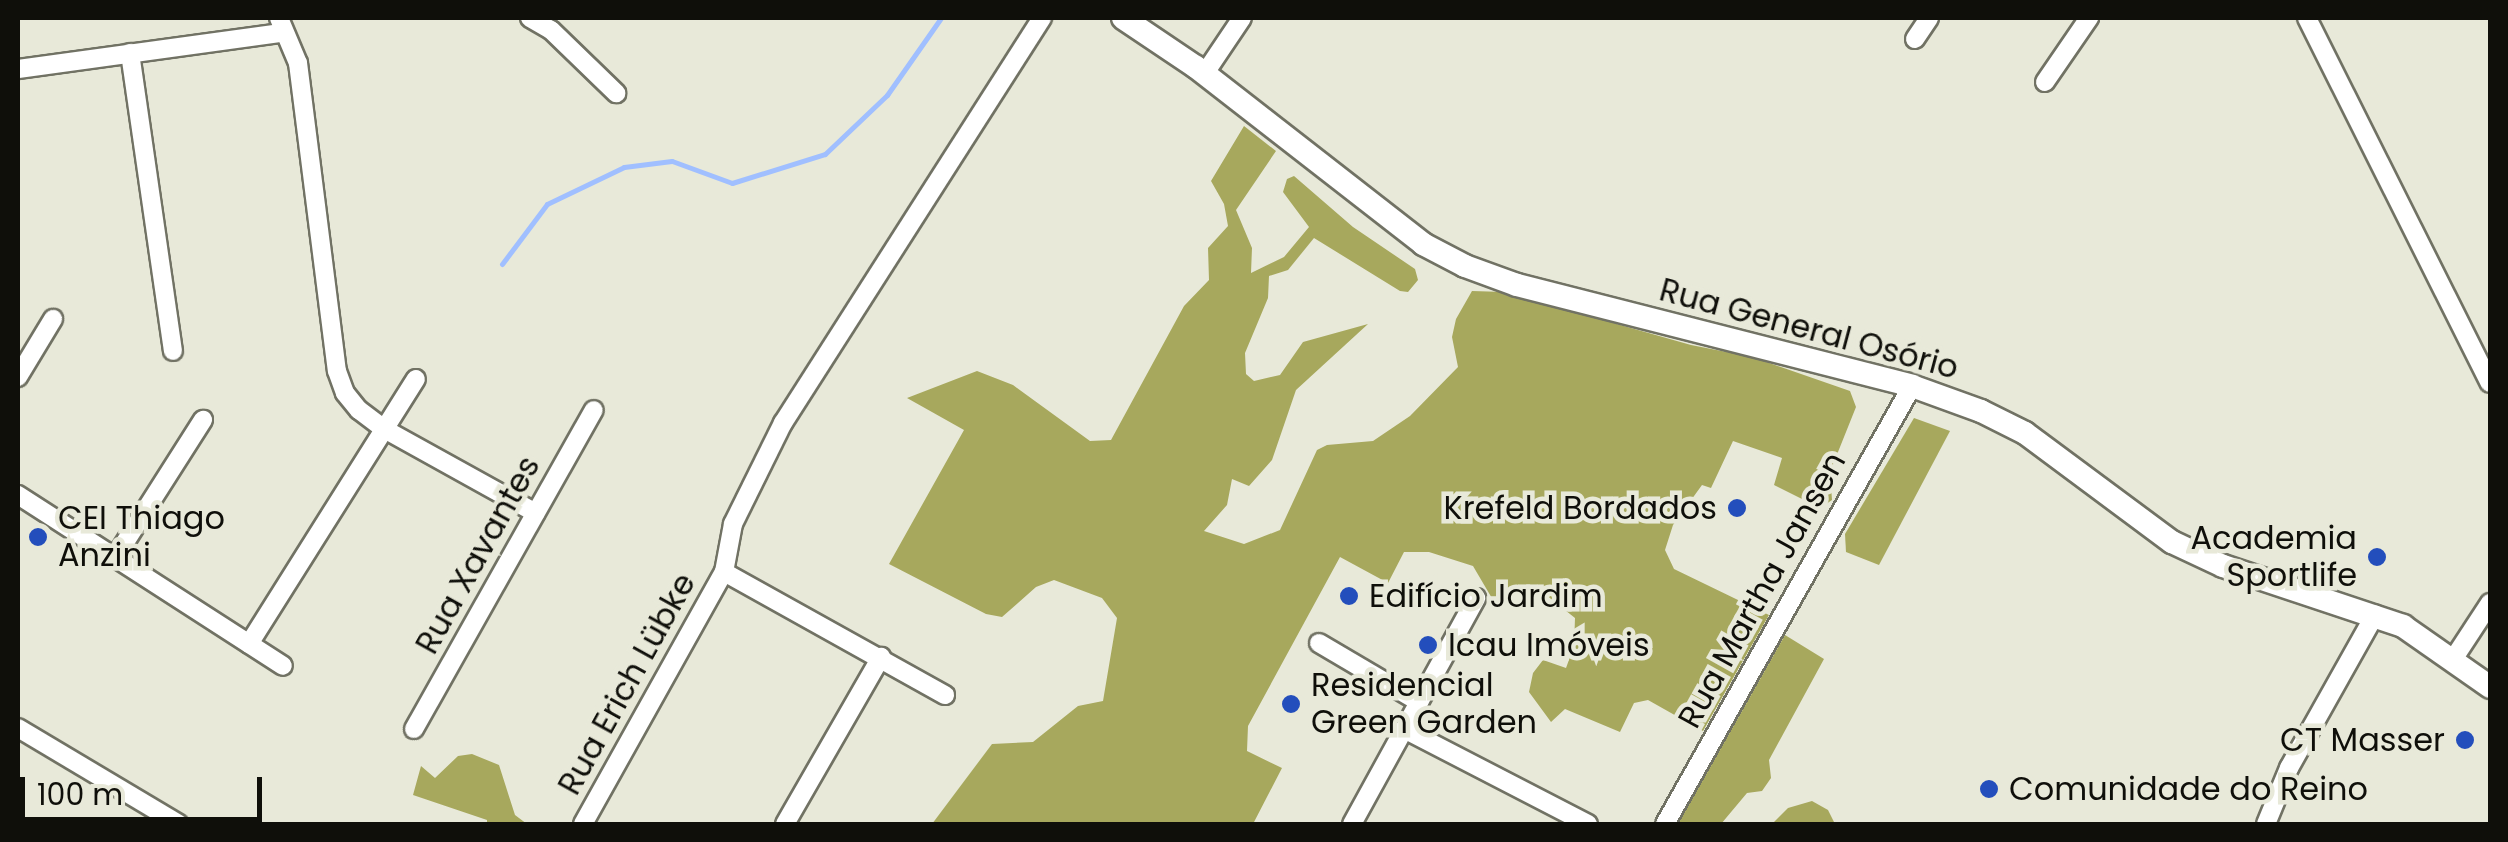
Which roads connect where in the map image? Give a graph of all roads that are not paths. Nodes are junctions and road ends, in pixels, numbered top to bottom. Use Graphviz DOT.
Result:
graph roads {
  1 [pos="530,18"];
  2 [pos="1042,18"];
  3 [pos="1123,18"];
  4 [pos="1242,18"];
  5 [pos="1930,18"];
  6 [pos="2089,18"];
  7 [pos="2307,18"];
  8 [pos="280,25"];
  9 [pos="1915,40"];
  10 [pos="130,53"];
  11 [pos="18,69"];
  12 [pos="1205,74"];
  13 [pos="2045,82"];
  14 [pos="616,94"];
  15 [pos="53,319"];
  16 [pos="172,351"];
  17 [pos="18,377"];
  18 [pos="416,379"];
  19 [pos="2490,383"];
  20 [pos="1912,386"];
  21 [pos="594,410"];
  22 [pos="202,420"];
  23 [pos="386,430"];
  24 [pos="18,495"];
  25 [pos="536,513"];
  26 [pos="115,558"];
  27 [pos="724,572"];
  28 [pos="1476,598"];
  29 [pos="2490,604"];
  30 [pos="2376,614"];
  31 [pos="1319,643"];
  32 [pos="248,644"];
  33 [pos="881,658"];
  34 [pos="2454,658"];
  35 [pos="282,666"];
  36 [pos="2490,688"];
  37 [pos="945,696"];
  38 [pos="1419,702"];
  39 [pos="18,728"];
  40 [pos="414,729"];
  41 [pos="1404,729"];
  42 [pos="179,824"];
  43 [pos="583,824"];
  44 [pos="785,824"];
  45 [pos="1352,824"];
  46 [pos="1588,824"];
  47 [pos="1665,824"];
  48 [pos="2266,824"];
  1 -- 14 [label="street"];
  2 -- 27 [label="street, Rua Erich Lübke"];
  3 -- 12 [label="main road, Rua General Osório"];
  4 -- 12 [label="street"];
  5 -- 9 [label="street"];
  6 -- 13 [label="street"];
  7 -- 19 [label="street"];
  8 -- 10 [label="street"];
  8 -- 23 [label="street"];
  10 -- 11 [label="street"];
  10 -- 16 [label="street"];
  12 -- 20 [label="main road, Rua General Osório"];
  15 -- 17 [label="street"];
  18 -- 23 [label="street"];
  20 -- 30 [label="main road, Rua General Osório"];
  20 -- 47 [label="street, Rua Martha Jansen"];
  21 -- 25 [label="street, Rua Xavantes"];
  22 -- 26 [label="street"];
  23 -- 25 [label="street"];
  23 -- 32 [label="street"];
  24 -- 26 [label="street"];
  25 -- 40 [label="street, Rua Xavantes"];
  26 -- 32 [label="street"];
  27 -- 33 [label="street"];
  27 -- 43 [label="street, Rua Erich Lübke"];
  28 -- 38 [label="street"];
  29 -- 34 [label="street"];
  30 -- 34 [label="main road, Rua General Osório"];
  30 -- 48 [label="street"];
  31 -- 38 [label="street"];
  32 -- 35 [label="street"];
  33 -- 37 [label="street"];
  33 -- 44 [label="street"];
  34 -- 36 [label="main road, Rua General Osório"];
  38 -- 41 [label="street"];
  39 -- 42 [label="street"];
  41 -- 45 [label="street"];
  41 -- 46 [label="street"];
}
